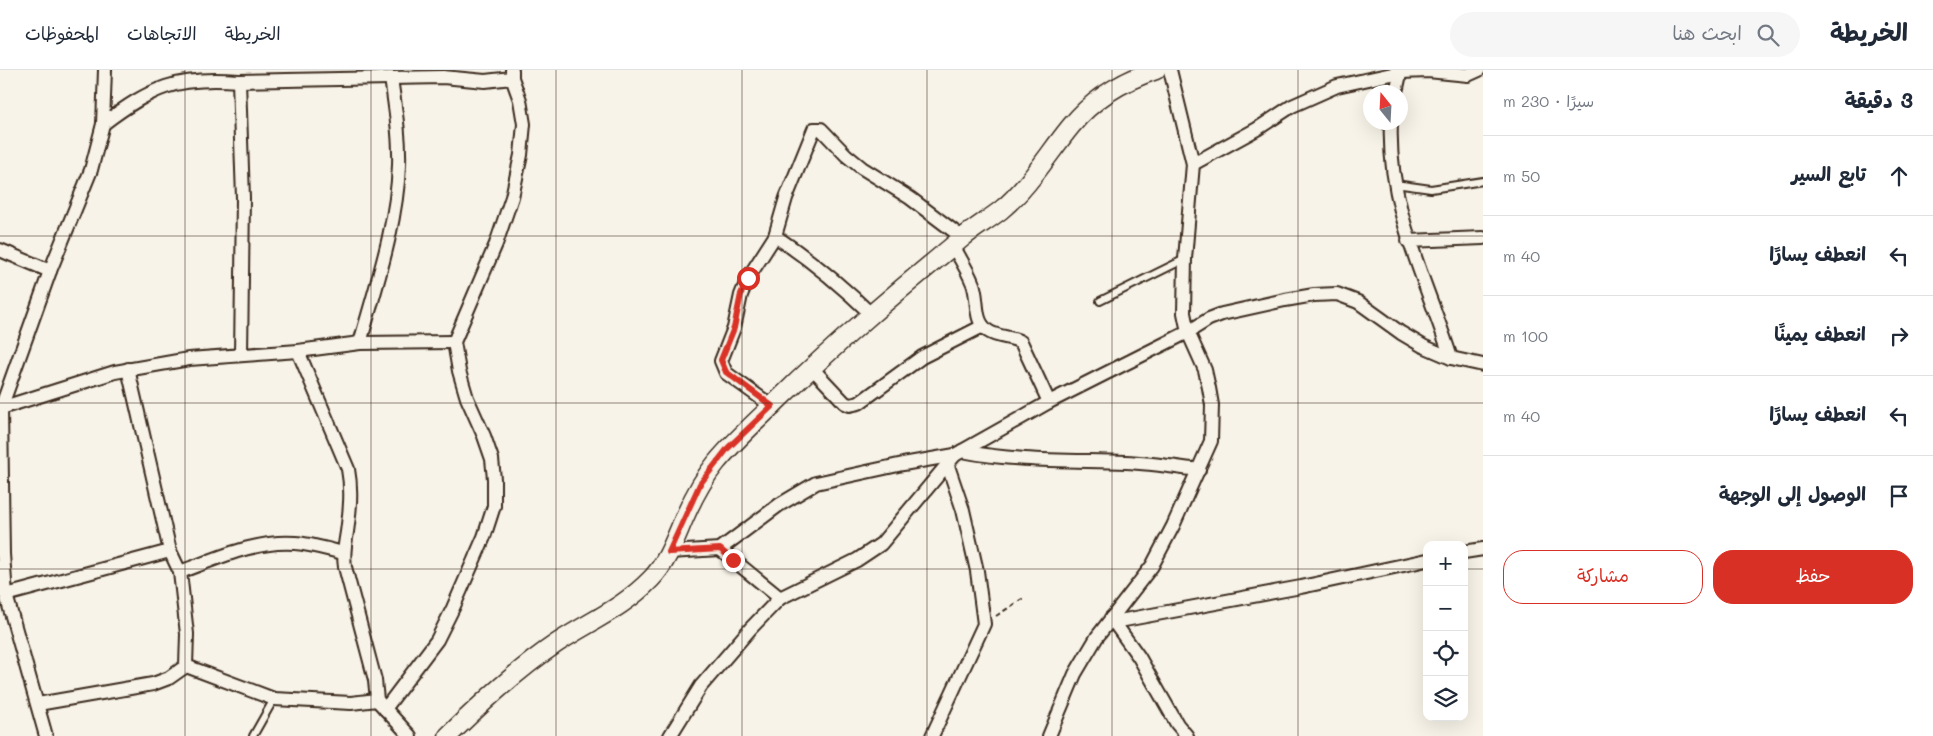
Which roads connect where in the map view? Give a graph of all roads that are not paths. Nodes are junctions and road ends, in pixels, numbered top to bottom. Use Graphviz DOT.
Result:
graph roads {
  1 [pos="105,70"];
  2 [pos="1156,70"];
  3 [pos="1170,70"];
  4 [pos="1479,70"];
  5 [pos="1401,71"];
  6 [pos="512,74"];
  7 [pos="391,78"];
  8 [pos="239,81"];
  9 [pos="1398,85"];
  10 [pos="103,124"];
  11 [pos="1391,130"];
  12 [pos="1193,164"];
  13 [pos="1483,181"];
  14 [pos="1395,184"];
  15 [pos="775,236"];
  16 [pos="1483,238"];
  17 [pos="1408,240"];
  18 [pos="958,242"];
  19 [pos="0,250"];
  20 [pos="1185,259"];
  21 [pos="50,271"];
  22 [pos="1100,301"];
  23 [pos="871,314"];
  24 [pos="983,326"];
  25 [pos="1188,332"];
  26 [pos="454,342"];
  27 [pos="360,343"];
  28 [pos="298,351"];
  29 [pos="241,355"];
  30 [pos="1451,358"];
  31 [pos="1483,365"];
  32 [pos="811,367"];
  33 [pos="128,369"];
  34 [pos="1049,402"];
  35 [pos="772,406"];
  36 [pos="1,408"];
  37 [pos="955,456"];
  38 [pos="1199,470"];
  39 [pos="720,549"];
  40 [pos="1483,549"];
  41 [pos="170,551"];
  42 [pos="1468,551"];
  43 [pos="669,552"];
  44 [pos="2,554"];
  45 [pos="343,554"];
  46 [pos="1423,561"];
  47 [pos="180,572"];
  48 [pos="6,595"];
  49 [pos="780,598"];
  50 [pos="1112,620"];
  51 [pos="186,666"];
  52 [pos="274,698"];
  53 [pos="38,704"];
  54 [pos="381,705"];
  55 [pos="46,736"];
  56 [pos="253,736"];
  57 [pos="410,736"];
  58 [pos="448,736"];
  59 [pos="670,736"];
  60 [pos="932,736"];
  61 [pos="1049,736"];
  62 [pos="1187,736"];
  1 -- 10 [label="street"];
  2 -- 18 [label="street"];
  3 -- 12 [label="street"];
  4 -- 5 [label="street"];
  5 -- 9 [label="street"];
  5 -- 12 [label="street"];
  6 -- 7 [label="street"];
  6 -- 26 [label="street"];
  7 -- 8 [label="street"];
  7 -- 27 [label="street"];
  8 -- 10 [label="street"];
  8 -- 29 [label="street"];
  10 -- 21 [label="street"];
  11 -- 14 [label="street"];
  12 -- 20 [label="street"];
  13 -- 14 [label="lane"];
  14 -- 17 [label="street"];
  15 -- 18 [label="street"];
  15 -- 23 [label="street"];
  15 -- 35 [label="street"];
  16 -- 17 [label="street"];
  17 -- 30 [label="street"];
  18 -- 23 [label="street"];
  18 -- 24 [label="street"];
  19 -- 21 [label="street"];
  20 -- 22 [label="lane"];
  20 -- 25 [label="street"];
  21 -- 36 [label="street"];
  23 -- 32 [label="street"];
  24 -- 32 [label="street"];
  24 -- 34 [label="street"];
  25 -- 30 [label="street"];
  25 -- 34 [label="street"];
  25 -- 38 [label="street"];
  26 -- 27 [label="street"];
  26 -- 54 [label="street"];
  27 -- 28 [label="street"];
  28 -- 29 [label="street"];
  28 -- 45 [label="street"];
  29 -- 33 [label="street"];
  30 -- 31 [label="street"];
  32 -- 35 [label="street"];
  33 -- 36 [label="street"];
  33 -- 41 [label="street"];
  34 -- 37 [label="street"];
  35 -- 43 [label="street"];
  36 -- 44 [label="street"];
  37 -- 38 [label="street"];
  37 -- 39 [label="street"];
  37 -- 49 [label="street"];
  37 -- 60 [label="street"];
  38 -- 50 [label="street"];
  39 -- 43 [label="street"];
  39 -- 49 [label="street"];
  40 -- 42 [label="street"];
  41 -- 47 [label="street"];
  41 -- 48 [label="street"];
  43 -- 58 [label="street"];
  44 -- 48 [label="street"];
  45 -- 47 [label="street"];
  45 -- 54 [label="street"];
  46 -- 50 [label="street"];
  47 -- 51 [label="street"];
  48 -- 53 [label="street"];
  49 -- 59 [label="street"];
  50 -- 61 [label="street"];
  50 -- 62 [label="street"];
  51 -- 52 [label="street"];
  51 -- 53 [label="street"];
  52 -- 54 [label="street"];
  52 -- 56 [label="lane"];
  53 -- 55 [label="street"];
  54 -- 57 [label="street"];
}
